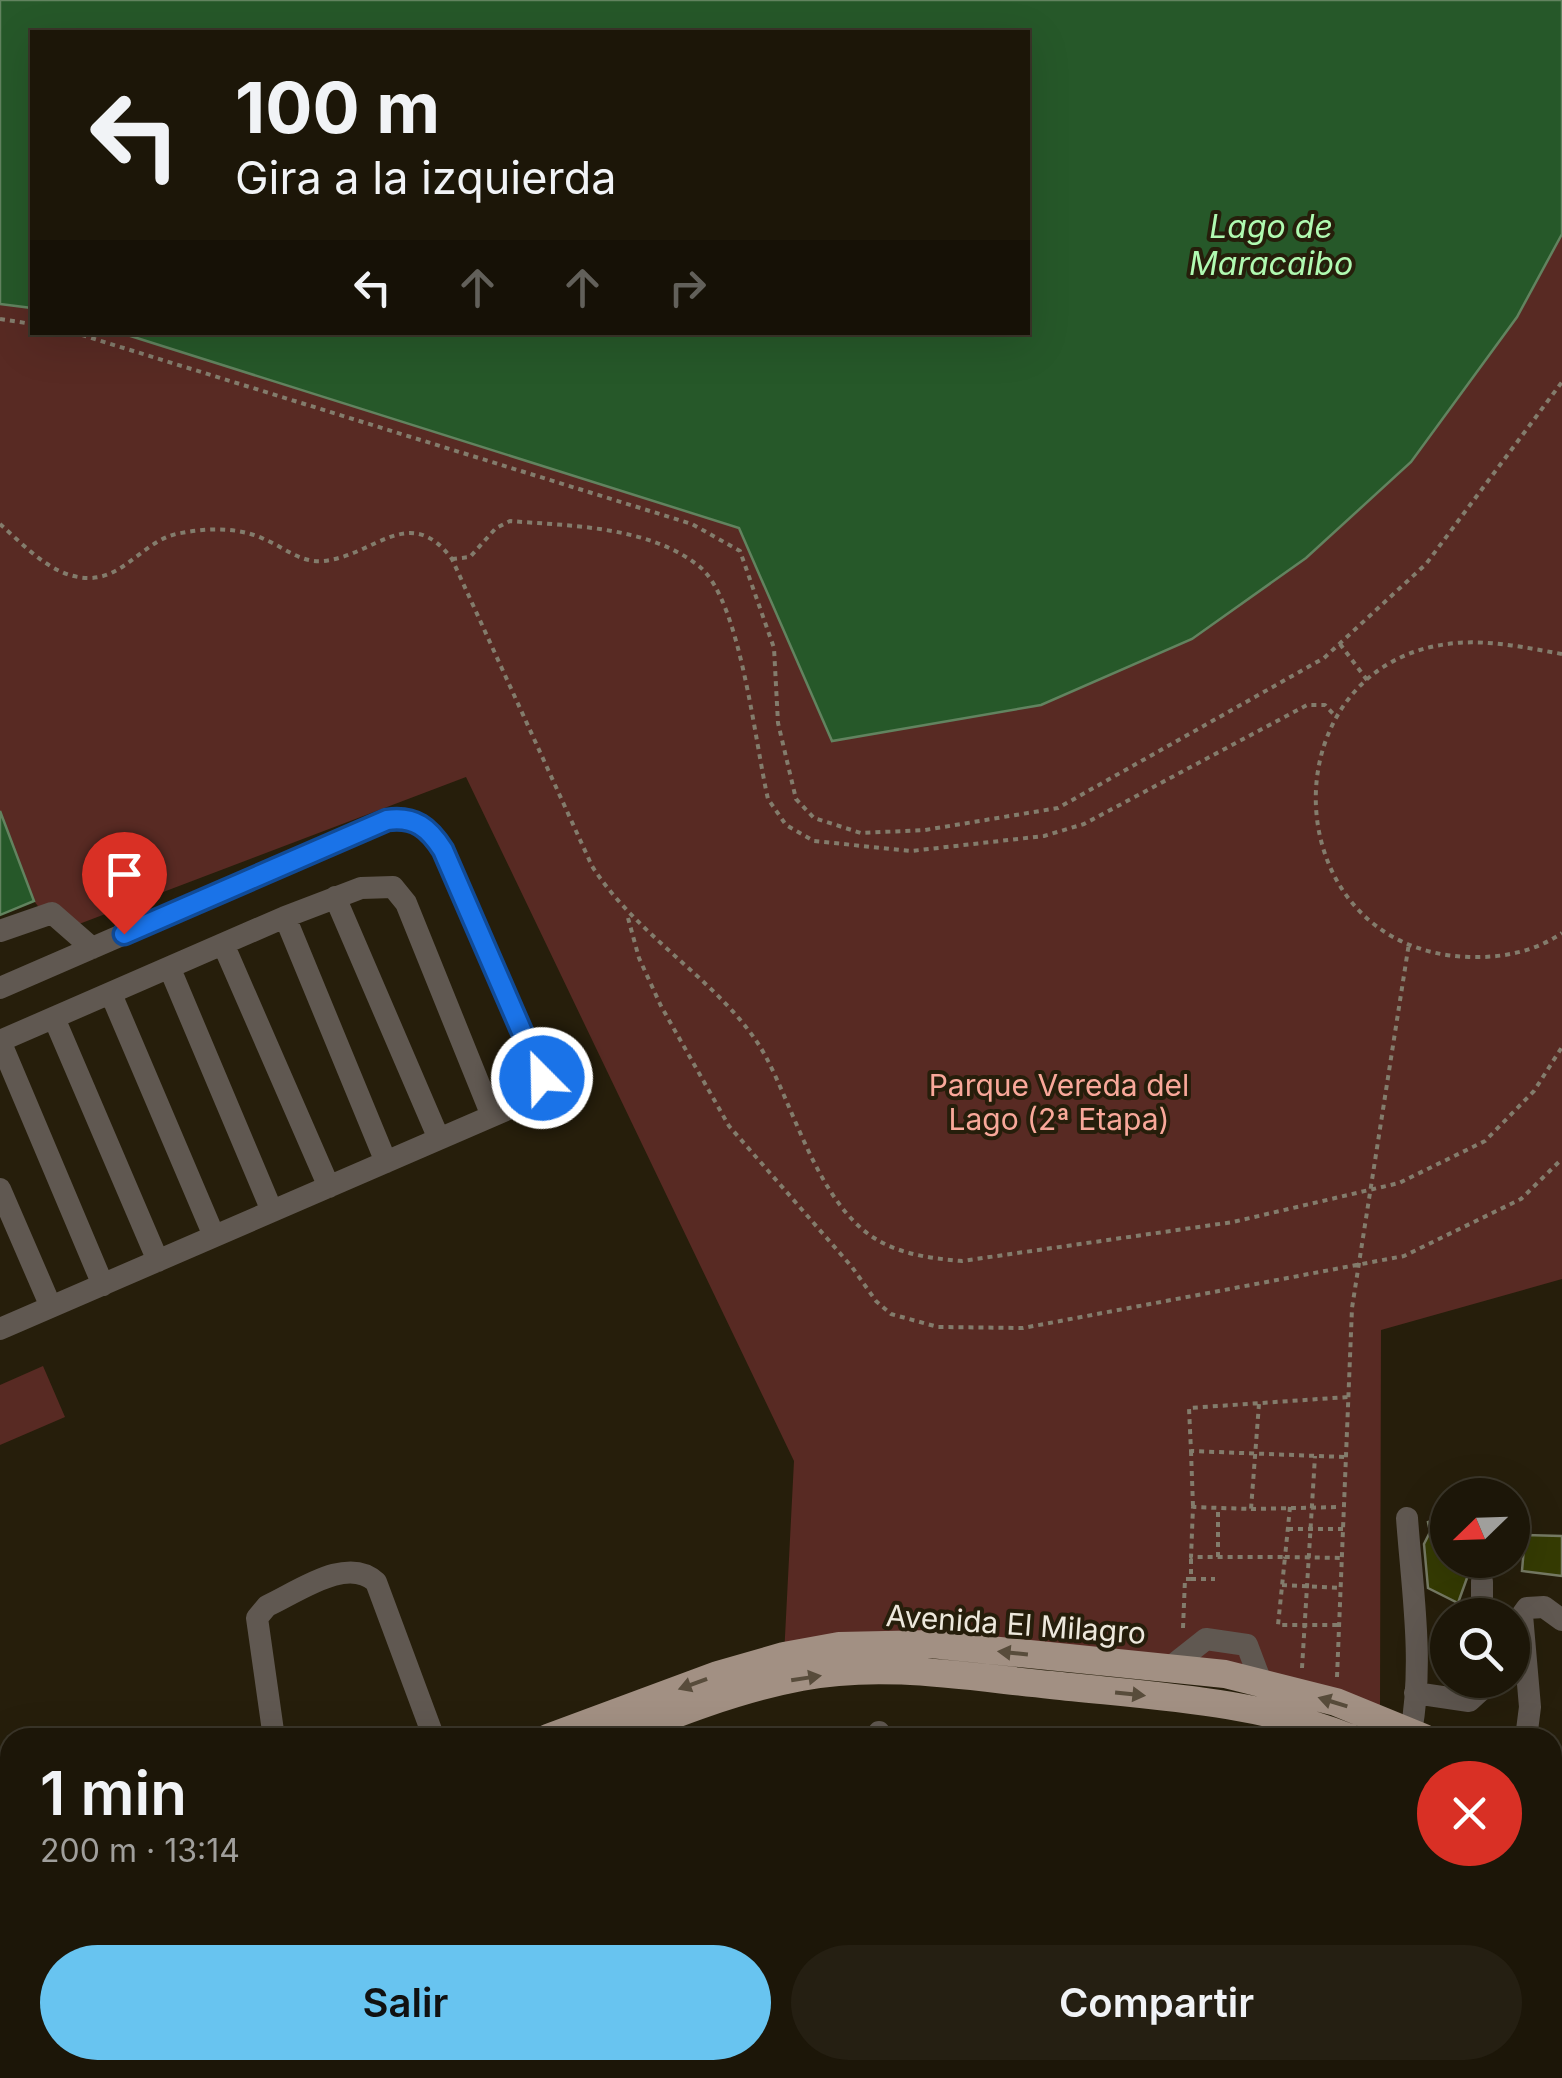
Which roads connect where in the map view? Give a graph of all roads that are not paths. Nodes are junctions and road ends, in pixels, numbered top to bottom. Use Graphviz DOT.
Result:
graph roads {
  1 [pos="335,898"];
  2 [pos="285,917"];
  3 [pos="0,931"];
  4 [pos="224,946"];
  5 [pos="92,948"];
  6 [pos="170,969"];
  7 [pos="0,988"];
  8 [pos="111,994"];
  9 [pos="54,1018"];
  10 [pos="0,1041"];
  11 [pos="492,1116"];
  12 [pos="439,1139"];
  13 [pos="386,1162"];
  14 [pos="328,1187"];
  15 [pos="0,1189"];
  16 [pos="272,1211"];
  17 [pos="214,1236"];
  18 [pos="158,1261"];
  19 [pos="103,1285"];
  20 [pos="50,1307"];
  21 [pos="0,1329"];
  22 [pos="1407,1518"];
  23 [pos="1482,1582"];
  24 [pos="1482,1598"];
  25 [pos="1562,1620"];
  26 [pos="1416,1693"];
  27 [pos="1430,1695"];
  28 [pos="273,1728"];
  29 [pos="430,1728"];
  30 [pos="575,1728"];
  31 [pos="662,1728"];
  32 [pos="1320,1728"];
  33 [pos="1400,1728"];
  34 [pos="1417,1728"];
  35 [pos="1527,1728"];
  1 -- 2 [label="street"];
  1 -- 11 [label="street"];
  1 -- 12 [label="street"];
  2 -- 4 [label="street"];
  2 -- 13 [label="street"];
  3 -- 5 [label="street"];
  4 -- 6 [label="street"];
  4 -- 14 [label="street"];
  5 -- 7 [label="street"];
  5 -- 11 [label="street"];
  6 -- 8 [label="street"];
  6 -- 16 [label="street"];
  8 -- 9 [label="street"];
  8 -- 17 [label="street"];
  9 -- 10 [label="street"];
  9 -- 18 [label="street"];
  10 -- 19 [label="street"];
  11 -- 12 [label="street"];
  12 -- 13 [label="street"];
  13 -- 14 [label="street"];
  14 -- 16 [label="street"];
  15 -- 20 [label="street"];
  16 -- 17 [label="street"];
  17 -- 18 [label="street"];
  18 -- 19 [label="street"];
  19 -- 20 [label="street"];
  20 -- 21 [label="street"];
  22 -- 26 [label="street"];
  23 -- 24 [label="street"];
  25 -- 35 [label="street"];
  26 -- 27 [label="street"];
  26 -- 34 [label="street"];
  28 -- 29 [label="street"];
  33 -- 30 [label="main road, Avenida El Milagro, one-way"];
  31 -- 32 [label="main road, Avenida El Milagro, one-way"];
}
